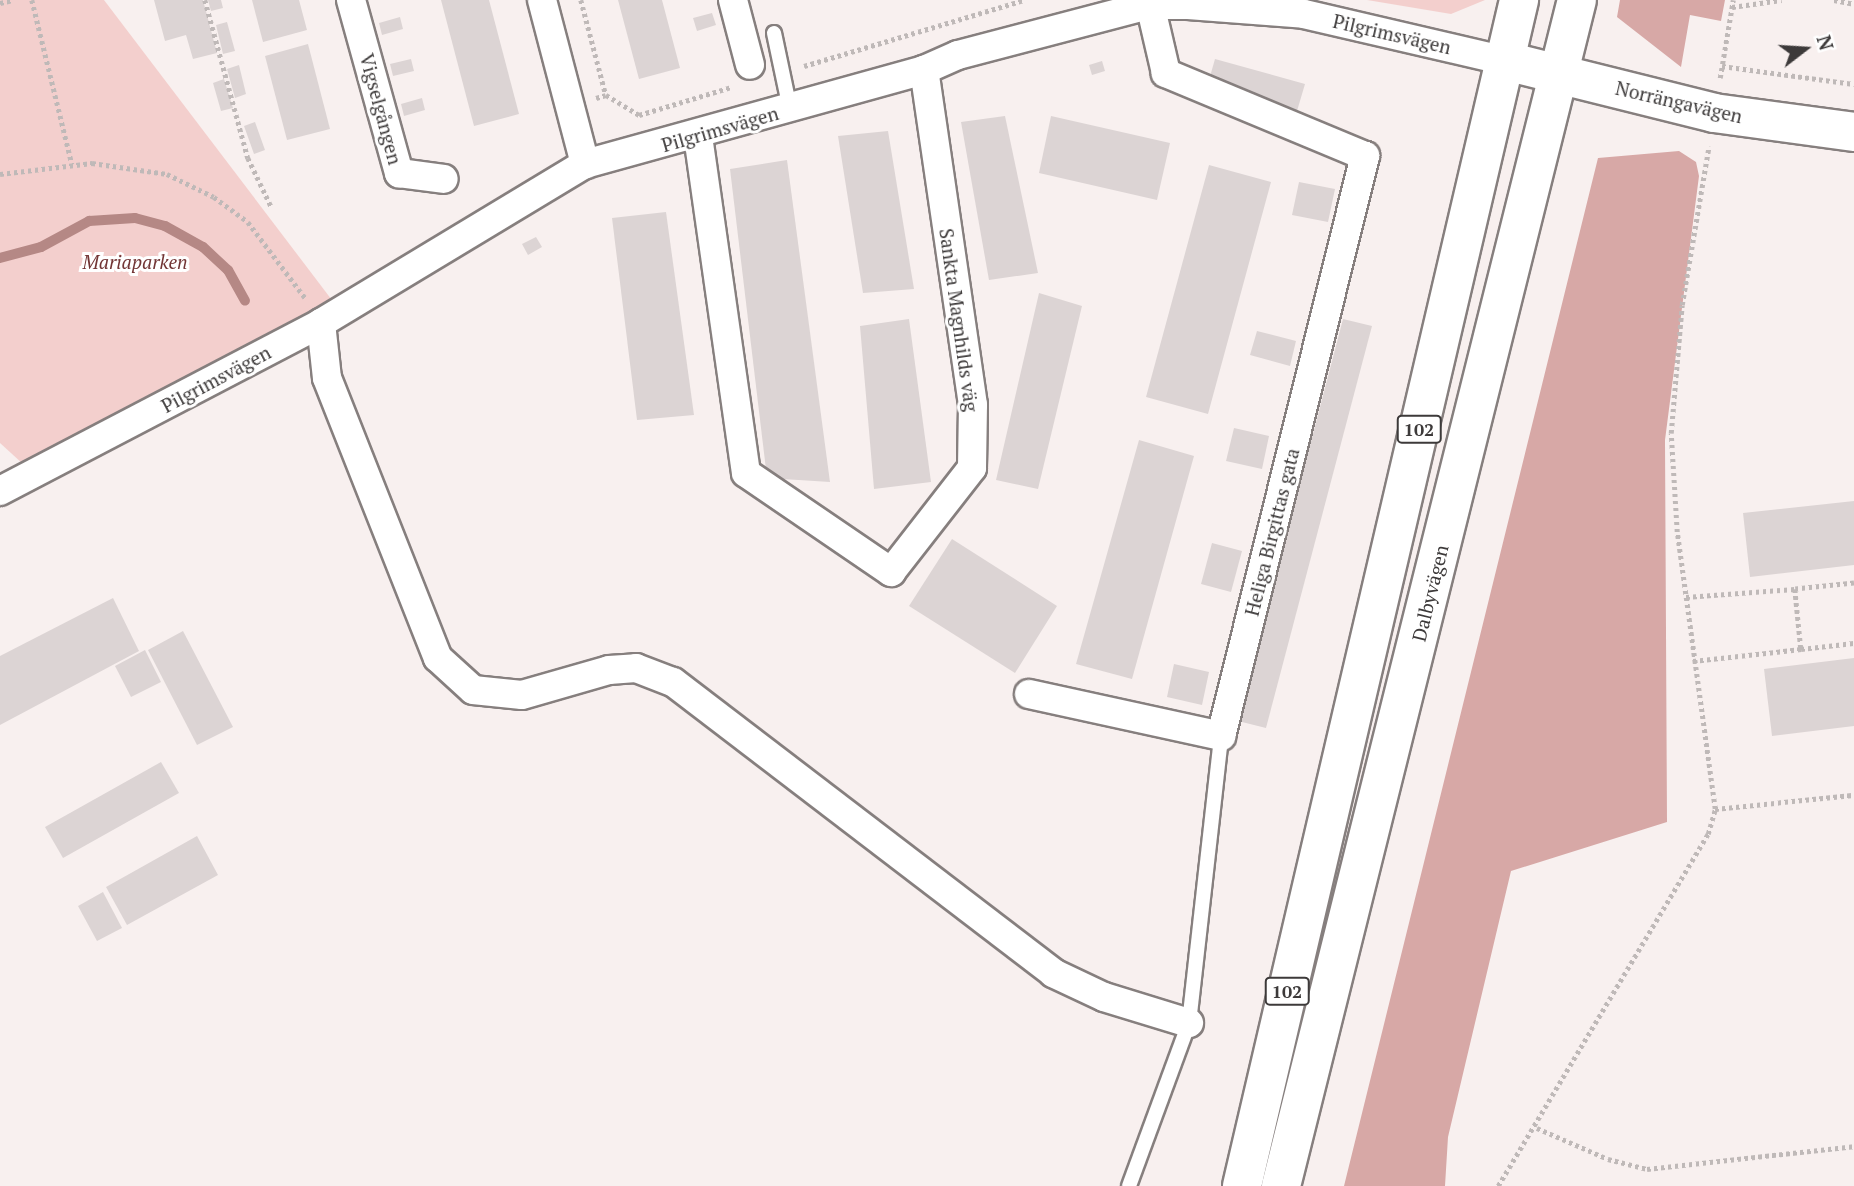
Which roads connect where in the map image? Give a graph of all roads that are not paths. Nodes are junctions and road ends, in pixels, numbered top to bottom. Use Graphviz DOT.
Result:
graph roads {
  1 [pos="351,0"];
  2 [pos="542,0"];
  3 [pos="733,0"];
  4 [pos="1519,0"];
  5 [pos="1577,0"];
  6 [pos="1149,3"];
  7 [pos="1202,3"];
  8 [pos="1305,7"];
  9 [pos="774,33"];
  10 [pos="1506,61"];
  11 [pos="750,65"];
  12 [pos="924,70"];
  13 [pos="1560,73"];
  14 [pos="790,109"];
  15 [pos="1854,132"];
  16 [pos="698,136"];
  17 [pos="585,164"];
  18 [pos="444,179"];
  19 [pos="321,323"];
  20 [pos="0,491"];
  21 [pos="1029,694"];
  22 [pos="1221,736"];
  23 [pos="1189,1023"];
  24 [pos="1129,1186"];
  25 [pos="1242,1186"];
  26 [pos="1281,1186"];
  1 -- 18 [label="street, Vigselgången"];
  2 -- 17 [label="street"];
  3 -- 11 [label="street"];
  4 -- 10 [label="main road, 102"];
  5 -- 13 [label="main road, Dalbyvägen / 102"];
  6 -- 7 [label="street, Pilgrimsvägen"];
  6 -- 12 [label="street, Pilgrimsvägen"];
  6 -- 22 [label="street, Heliga Birgittas gata"];
  7 -- 8 [label="street, Pilgrimsvägen"];
  8 -- 10 [label="street, Pilgrimsvägen"];
  9 -- 14 [label="lane"];
  10 -- 13 [label="main road, Norrängavägen"];
  10 -- 25 [label="main road, 102"];
  12 -- 14 [label="street, Pilgrimsvägen"];
  12 -- 16 [label="street, Sankta Magnhilds väg"];
  13 -- 15 [label="main road, Norrängavägen"];
  13 -- 26 [label="main road, Dalbyvägen / 102"];
  14 -- 16 [label="street, Pilgrimsvägen"];
  16 -- 17 [label="street, Pilgrimsvägen"];
  17 -- 19 [label="street, Pilgrimsvägen"];
  19 -- 20 [label="street, Pilgrimsvägen"];
  19 -- 23 [label="street"];
  21 -- 22 [label="street"];
  22 -- 23 [label="lane, Heliga Birgittas gata"];
  23 -- 24 [label="lane, Heliga Birgittas gata"];
}
